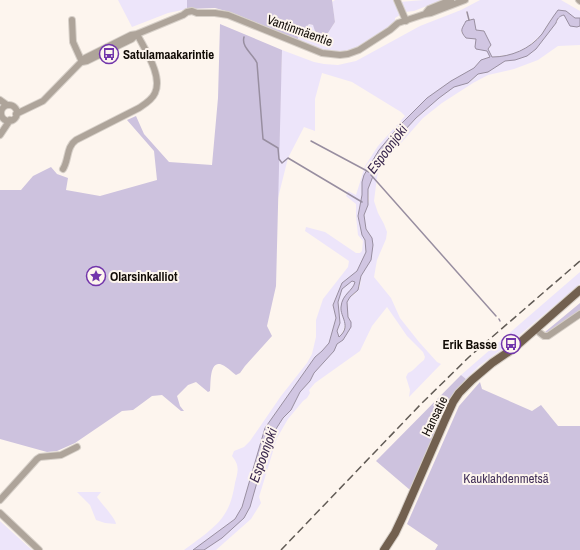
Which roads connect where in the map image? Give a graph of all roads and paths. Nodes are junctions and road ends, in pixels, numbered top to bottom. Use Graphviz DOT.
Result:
graph roads {
  1 [pos="397,0"];
  2 [pos="452,0"];
  3 [pos="464,0"];
  4 [pos="425,14"];
  5 [pos="72,20"];
  6 [pos="406,21"];
  7 [pos="137,34"];
  8 [pos="82,62"];
  9 [pos="0,100"];
  10 [pos="7,105"];
  11 [pos="1,111"];
  12 [pos="15,111"];
  13 [pos="10,120"];
  14 [pos="0,127"];
  15 [pos="0,135"];
  16 [pos="63,169"];
  17 [pos="580,290"];
  18 [pos="580,314"];
  19 [pos="535,329"];
  20 [pos="77,447"];
  21 [pos="0,500"];
  22 [pos="0,514"];
  23 [pos="39,550"];
  24 [pos="384,550"];
  1 -- 6 [label="street"];
  2 -- 4 [label="street, Vantinmäentie"];
  3 -- 4 [label="street, Vantinmäentie"];
  4 -- 6 [label="street, Vantinmäentie"];
  5 -- 8 [label="street"];
  6 -- 7 [label="street, Vantinmäentie"];
  7 -- 8 [label="street, Vantinmäentie"];
  7 -- 16 [label="street"];
  8 -- 12 [label="street, Vantinmäentie"];
  9 -- 10 [label="street"];
  10 -- 11 [label="street"];
  10 -- 12 [label="street"];
  11 -- 13 [label="street"];
  11 -- 14 [label="street"];
  12 -- 13 [label="street"];
  13 -- 15 [label="street"];
  17 -- 19 [label="main road, Hansatie"];
  18 -- 19 [label="street"];
  19 -- 24 [label="main road, Hansatie"];
  20 -- 21 [label="street"];
  22 -- 23 [label="street"];
}
